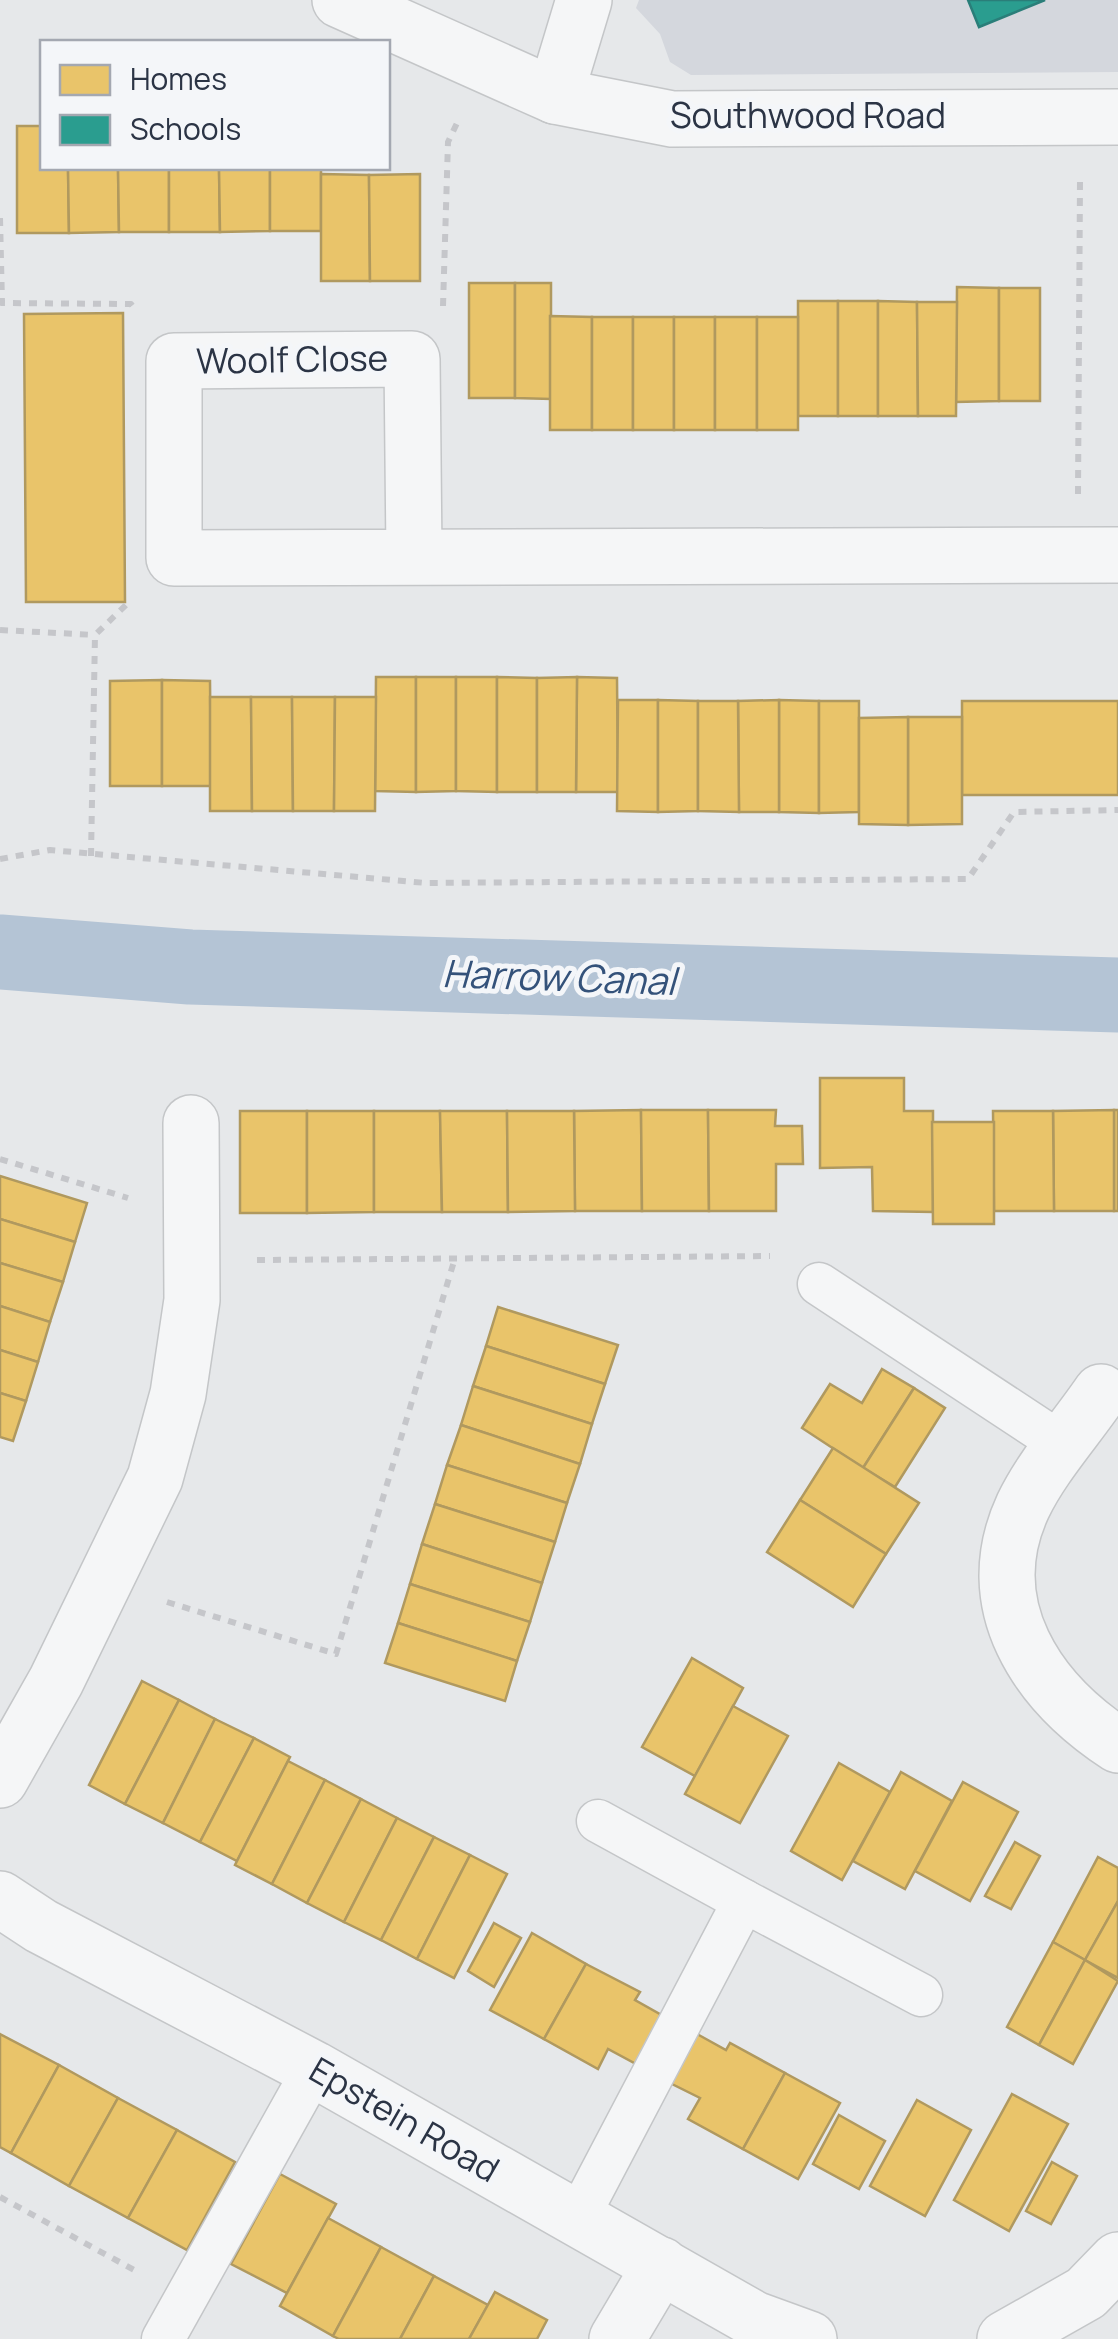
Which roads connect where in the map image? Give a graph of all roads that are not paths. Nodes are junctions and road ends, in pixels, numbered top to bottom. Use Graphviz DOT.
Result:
graph roads {
  1 [pos="340,0"];
  2 [pos="584,0"];
  3 [pos="555,96"];
  4 [pos="1100,117"];
  5 [pos="414,555"];
  6 [pos="1098,555"];
  7 [pos="191,1123"];
  8 [pos="819,1284"];
  9 [pos="1110,1389"];
  10 [pos="1064,1446"];
  11 [pos="1118,1745"];
  12 [pos="0,1780"];
  13 [pos="598,1821"];
  14 [pos="0,1899"];
  15 [pos="744,1901"];
  16 [pos="922,1995"];
  17 [pos="314,2069"];
  18 [pos="577,2219"];
  19 [pos="1118,2260"];
  20 [pos="661,2265"];
  21 [pos="163,2339"];
  22 [pos="617,2339"];
  23 [pos="809,2339"];
  24 [pos="1006,2339"];
  1 -- 3 [label="street, Southwood Road"];
  2 -- 3 [label="street"];
  3 -- 4 [label="street, Southwood Road"];
  5 -- 5 [label="street, Woolf Close"];
  5 -- 6 [label="street"];
  7 -- 12 [label="street"];
  8 -- 10 [label="lane"];
  9 -- 10 [label="street"];
  10 -- 11 [label="street"];
  13 -- 15 [label="lane"];
  14 -- 17 [label="street, Epstein Road"];
  15 -- 16 [label="lane"];
  15 -- 18 [label="lane"];
  17 -- 18 [label="street, Epstein Road"];
  17 -- 21 [label="lane"];
  18 -- 20 [label="street, Epstein Road"];
  19 -- 24 [label="street"];
  20 -- 22 [label="street"];
  20 -- 23 [label="street, Epstein Road"];
}
